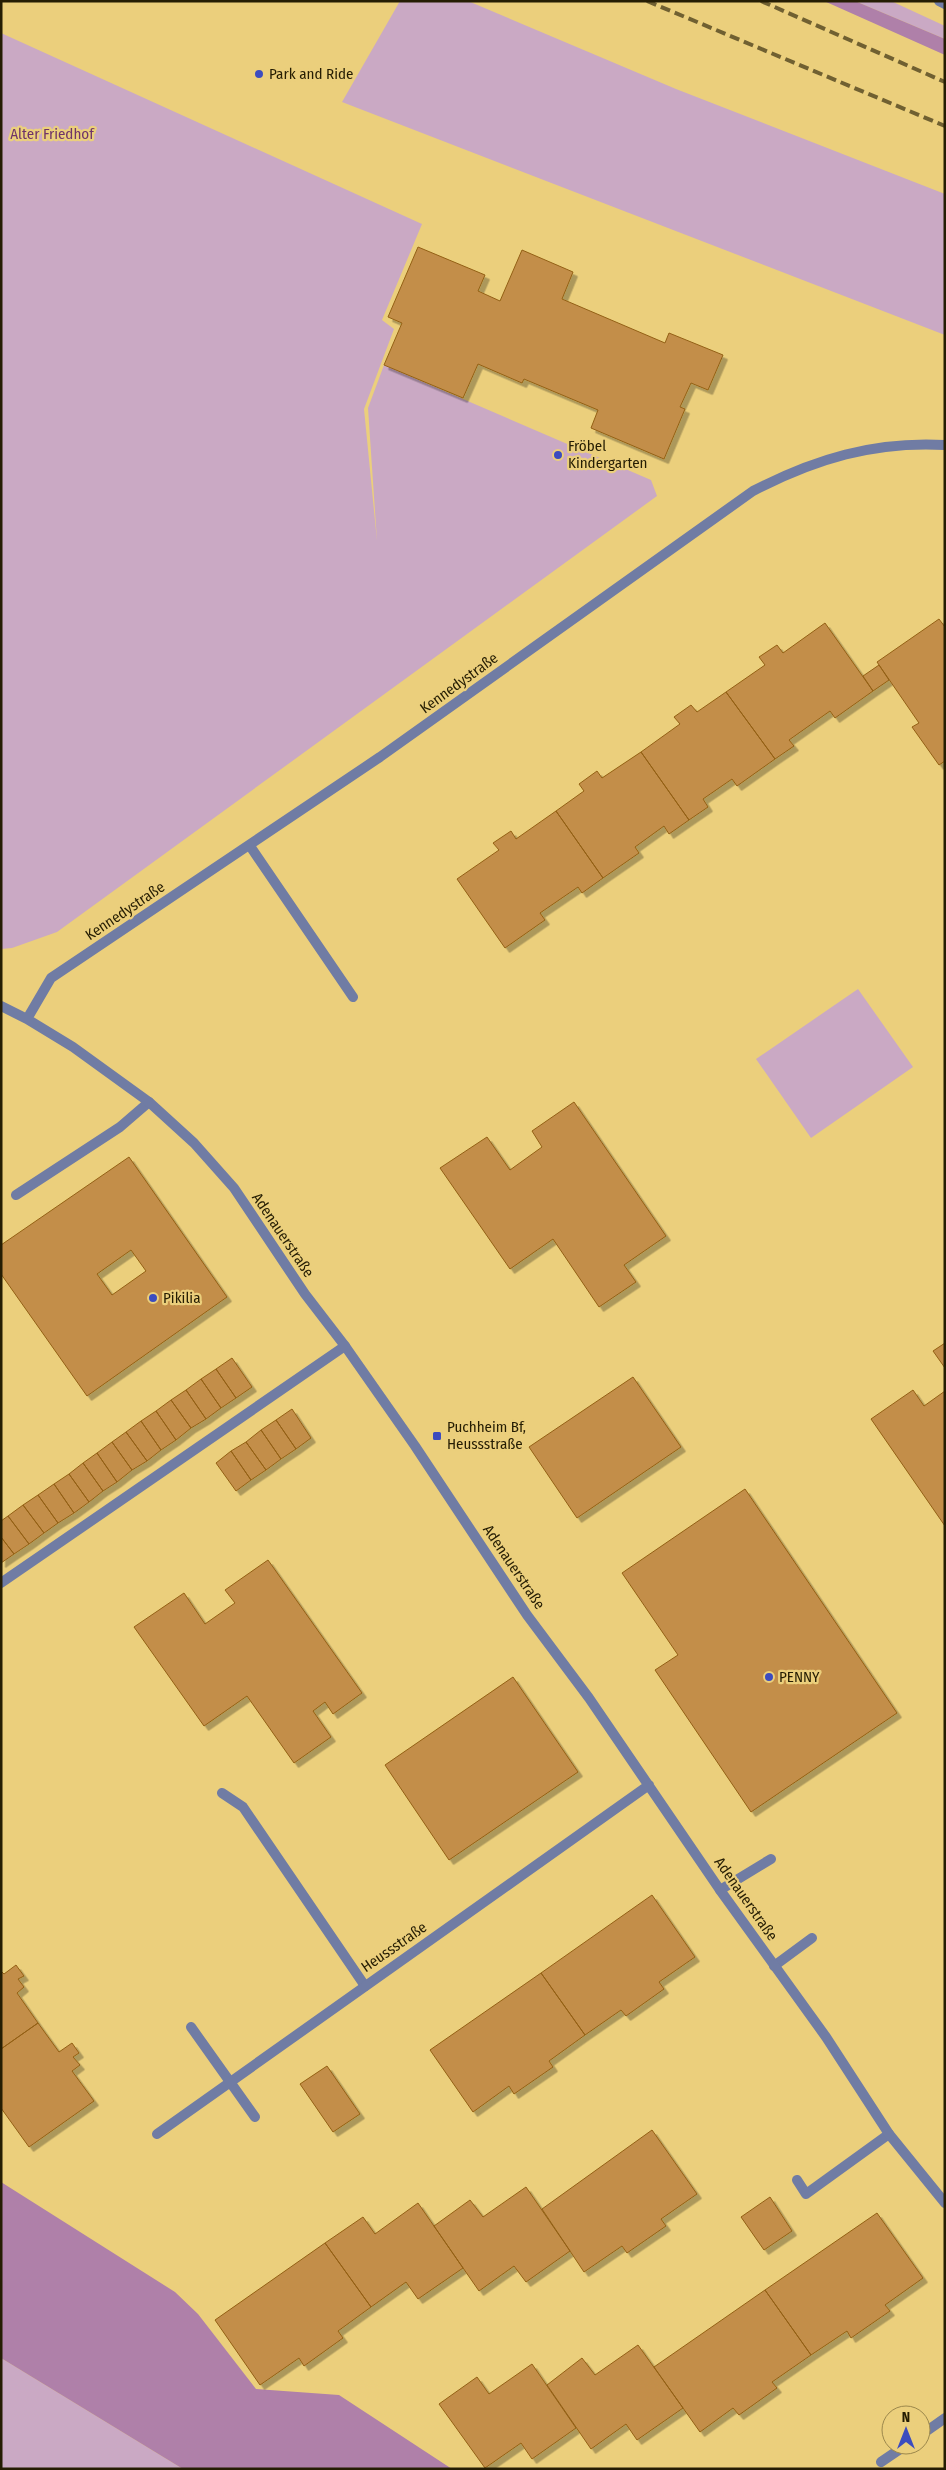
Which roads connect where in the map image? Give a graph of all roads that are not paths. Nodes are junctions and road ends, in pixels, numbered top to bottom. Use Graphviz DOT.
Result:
graph roads {
  1 [pos="939,1"];
  2 [pos="945,4"];
  3 [pos="945,445"];
  4 [pos="250,846"];
  5 [pos="353,997"];
  6 [pos="1,1006"];
  7 [pos="27,1019"];
  8 [pos="149,1102"];
  9 [pos="16,1195"];
  10 [pos="345,1346"];
  11 [pos="1,1583"];
  12 [pos="649,1785"];
  13 [pos="222,1794"];
  14 [pos="771,1859"];
  15 [pos="720,1890"];
  16 [pos="812,1938"];
  17 [pos="774,1966"];
  18 [pos="365,1986"];
  19 [pos="191,2027"];
  20 [pos="230,2082"];
  21 [pos="255,2117"];
  22 [pos="157,2134"];
  23 [pos="889,2134"];
  24 [pos="797,2180"];
  25 [pos="945,2203"];
  26 [pos="945,2418"];
  27 [pos="931,2428"];
  28 [pos="891,2455"];
  29 [pos="881,2462"];
  1 -- 2 [label="street"];
  3 -- 4 [label="street, Kennedystraße"];
  4 -- 5 [label="street"];
  4 -- 7 [label="street, Kennedystraße"];
  6 -- 7 [label="street, Adenauerstraße"];
  7 -- 8 [label="street, Adenauerstraße"];
  8 -- 9 [label="street"];
  8 -- 10 [label="street, Adenauerstraße"];
  10 -- 11 [label="street"];
  10 -- 12 [label="street, Adenauerstraße"];
  12 -- 15 [label="street, Adenauerstraße"];
  12 -- 18 [label="street, Heussstraße"];
  13 -- 18 [label="street"];
  14 -- 15 [label="street"];
  15 -- 17 [label="street, Adenauerstraße"];
  16 -- 17 [label="street"];
  17 -- 23 [label="street, Adenauerstraße"];
  18 -- 20 [label="street, Heussstraße"];
  19 -- 20 [label="street"];
  20 -- 21 [label="street"];
  20 -- 22 [label="street, Heussstraße"];
  23 -- 24 [label="street"];
  23 -- 25 [label="street, Adenauerstraße"];
  26 -- 27 [label="street"];
  28 -- 29 [label="street"];
}
